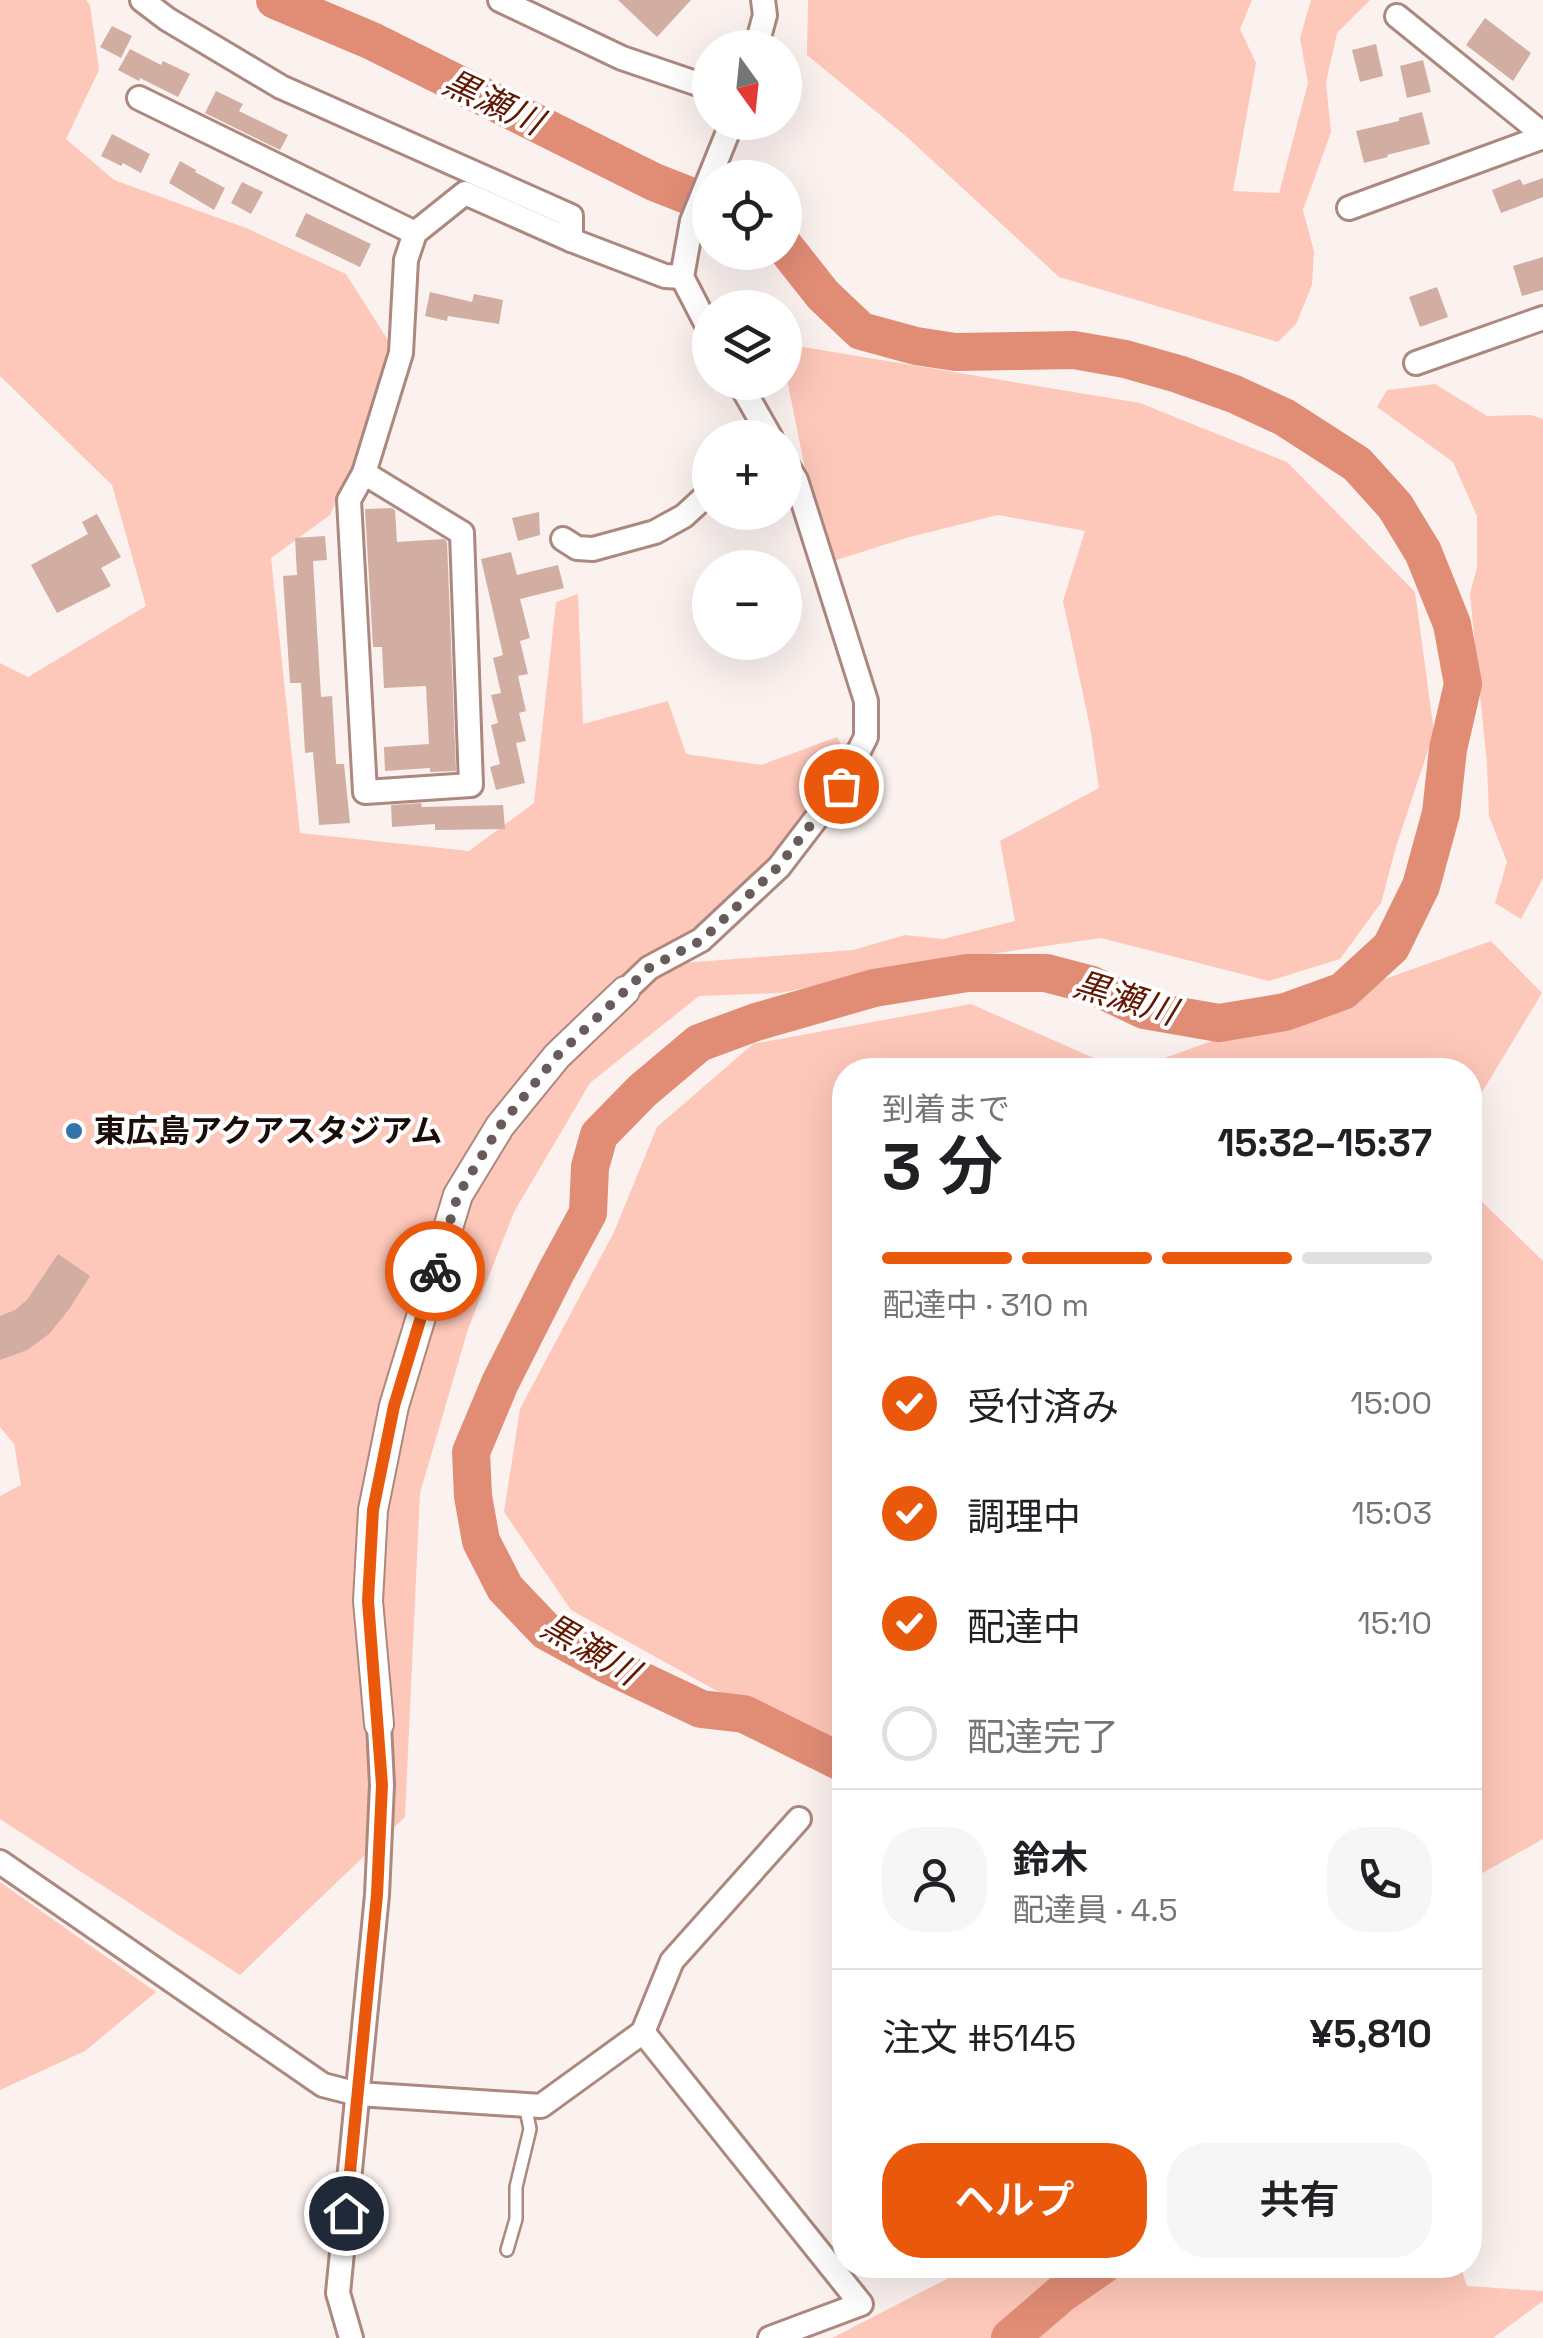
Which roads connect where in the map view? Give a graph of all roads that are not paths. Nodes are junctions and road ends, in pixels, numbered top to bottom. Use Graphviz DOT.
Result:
graph roads {
  1 [pos="142,0"];
  2 [pos="500,0"];
  3 [pos="763,0"];
  4 [pos="536,7"];
  5 [pos="1397,16"];
  6 [pos="761,30"];
  7 [pos="692,82"];
  8 [pos="140,98"];
  9 [pos="1542,137"];
  10 [pos="725,140"];
  11 [pos="1348,208"];
  12 [pos="416,233"];
  13 [pos="571,240"];
  14 [pos="683,270"];
  15 [pos="692,290"];
  16 [pos="1543,318"];
  17 [pos="1416,363"];
  18 [pos="364,472"];
  19 [pos="802,499"];
  20 [pos="692,509"];
  21 [pos="562,539"];
  22 [pos="625,991"];
  23 [pos="378,1724"];
  24 [pos="799,1819"];
  25 [pos="0,1862"];
  26 [pos="643,2032"];
  27 [pos="358,2094"];
  28 [pos="525,2105"];
  29 [pos="507,2250"];
  30 [pos="832,2268"];
  31 [pos="840,2278"];
  32 [pos="351,2338"];
  33 [pos="770,2338"];
  1 -- 13 [label="street"];
  2 -- 4 [label="street"];
  3 -- 6 [label="street"];
  4 -- 7 [label="street"];
  5 -- 9 [label="street"];
  8 -- 12 [label="street"];
  9 -- 11 [label="street"];
  10 -- 14 [label="street"];
  12 -- 13 [label="street"];
  12 -- 18 [label="street"];
  13 -- 14 [label="street"];
  14 -- 15 [label="street"];
  16 -- 17 [label="street"];
  18 -- 18 [label="street"];
  19 -- 22 [label="street"];
  20 -- 21 [label="street"];
  22 -- 23 [label="street"];
  23 -- 27 [label="street"];
  24 -- 26 [label="street"];
  25 -- 27 [label="street"];
  26 -- 28 [label="street"];
  26 -- 30 [label="street"];
  27 -- 28 [label="street"];
  27 -- 32 [label="street"];
  28 -- 29 [label="lane"];
  31 -- 33 [label="street"];
}
